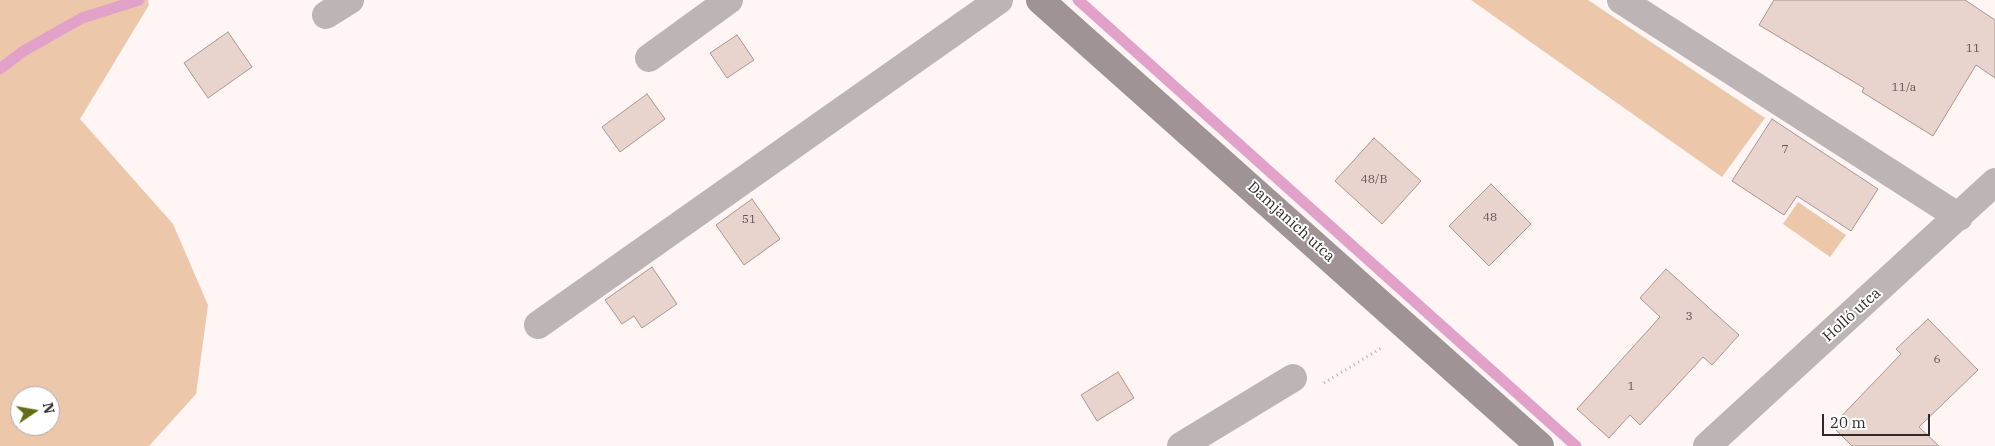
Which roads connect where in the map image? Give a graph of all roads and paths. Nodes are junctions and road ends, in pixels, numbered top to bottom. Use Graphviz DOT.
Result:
graph roads {
  1 [pos="350,0"];
  2 [pos="729,0"];
  3 [pos="999,0"];
  4 [pos="1040,0"];
  5 [pos="1621,0"];
  6 [pos="326,15"];
  7 [pos="649,58"];
  8 [pos="1995,182"];
  9 [pos="1959,217"];
  10 [pos="1406,324"];
  11 [pos="538,326"];
  12 [pos="1293,378"];
  13 [pos="1181,446"];
  14 [pos="1540,446"];
  15 [pos="1708,446"];
  1 -- 6 [label="street"];
  2 -- 7 [label="street"];
  3 -- 11 [label="street"];
  4 -- 10 [label="main road, Damjanich utca"];
  5 -- 9 [label="street"];
  8 -- 9 [label="street, Holló utca"];
  9 -- 15 [label="street, Holló utca"];
  10 -- 12 [label="path"];
  10 -- 14 [label="main road, Damjanich utca"];
  12 -- 13 [label="street"];
}
